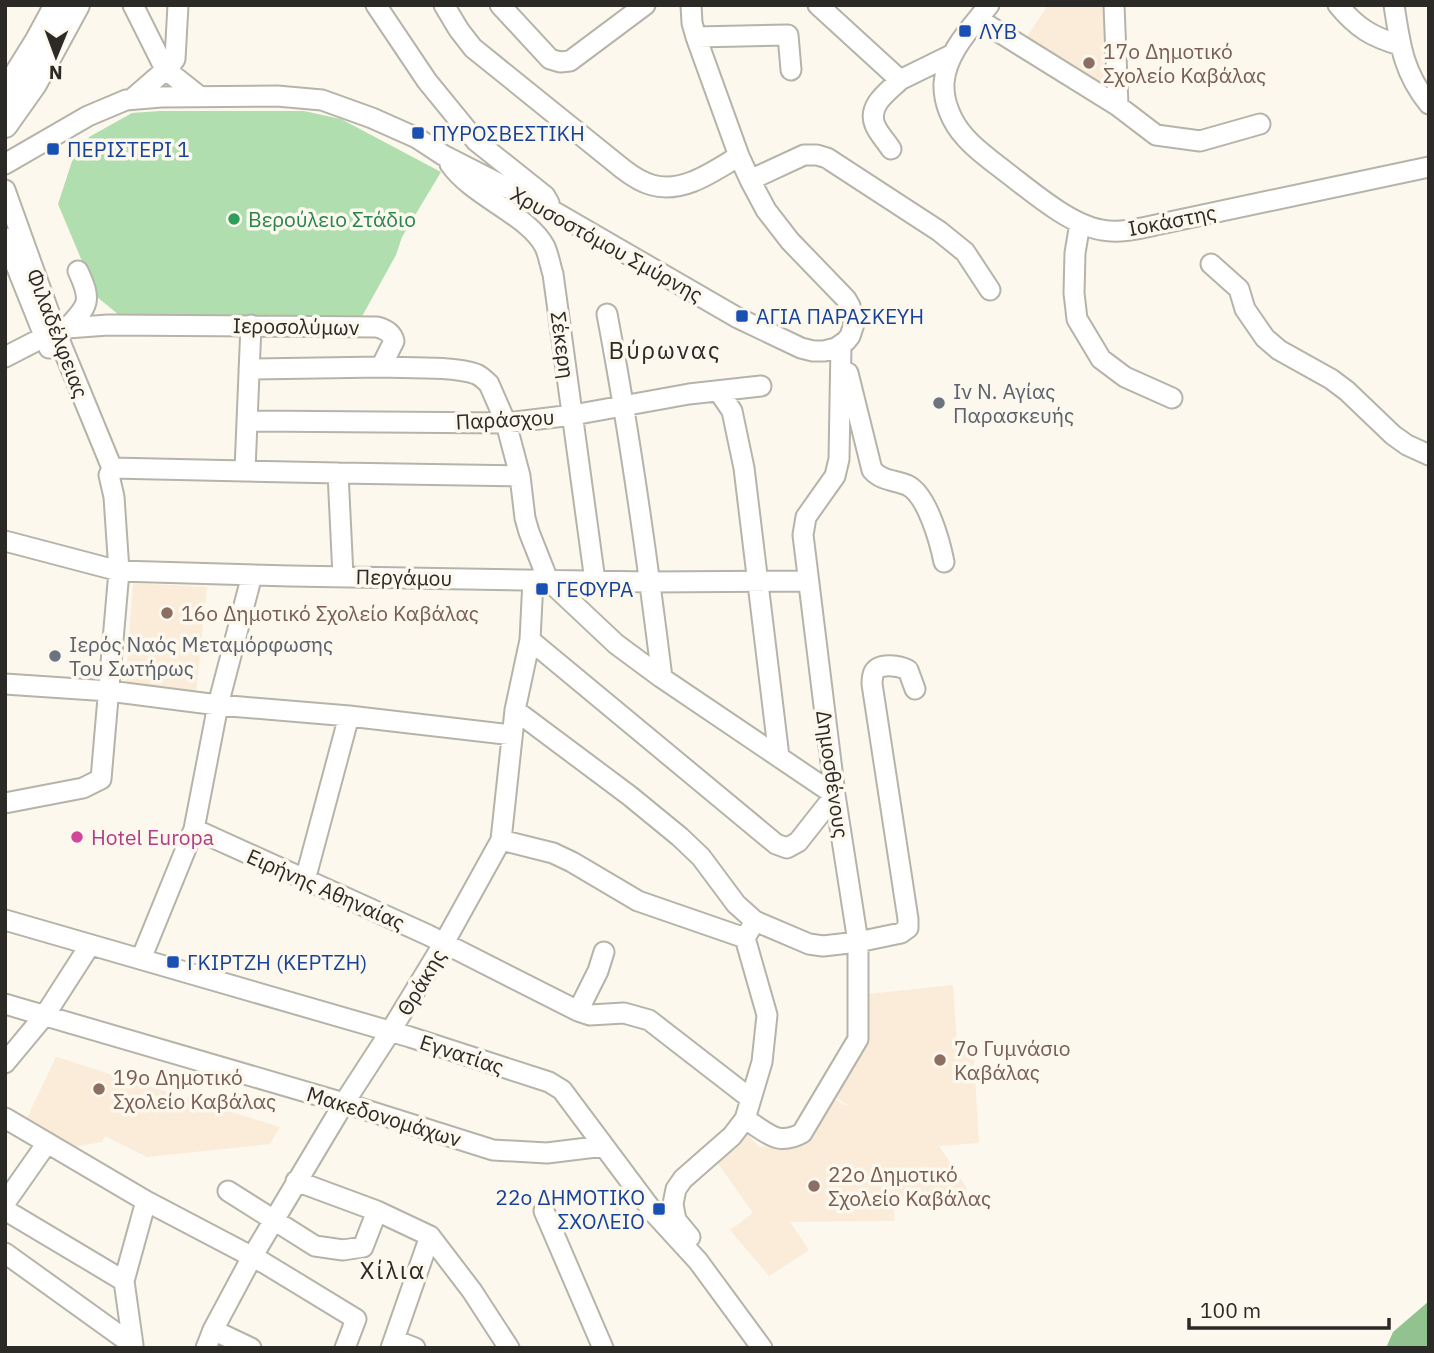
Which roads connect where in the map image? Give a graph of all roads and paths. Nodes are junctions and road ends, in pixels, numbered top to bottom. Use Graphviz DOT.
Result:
graph roads {
  1 [pos="57,5"];
  2 [pos="77,5"];
  3 [pos="133,5"];
  4 [pos="178,5"];
  5 [pos="376,5"];
  6 [pos="444,5"];
  7 [pos="500,5"];
  8 [pos="691,5"];
  9 [pos="818,5"];
  10 [pos="1114,5"];
  11 [pos="1338,5"];
  12 [pos="1394,5"];
  13 [pos="632,9"];
  14 [pos="983,12"];
  15 [pos="696,37"];
  16 [pos="1400,45"];
  17 [pos="953,54"];
  18 [pos="165,69"];
  19 [pos="791,70"];
  20 [pos="900,80"];
  21 [pos="5,93"];
  22 [pos="199,96"];
  23 [pos="132,99"];
  24 [pos="1429,104"];
  25 [pos="1118,106"];
  26 [pos="1260,124"];
  27 [pos="5,125"];
  28 [pos="891,149"];
  29 [pos="443,155"];
  30 [pos="739,156"];
  31 [pos="5,164"];
  32 [pos="1429,167"];
  33 [pos="750,180"];
  34 [pos="5,190"];
  35 [pos="554,211"];
  36 [pos="1080,223"];
  37 [pos="5,238"];
  38 [pos="1211,264"];
  39 [pos="78,271"];
  40 [pos="990,290"];
  41 [pos="607,314"];
  42 [pos="251,326"];
  43 [pos="56,332"];
  44 [pos="841,345"];
  45 [pos="5,357"];
  46 [pos="381,367"];
  47 [pos="249,369"];
  48 [pos="761,386"];
  49 [pos="719,392"];
  50 [pos="1172,398"];
  51 [pos="625,407"];
  52 [pos="573,415"];
  53 [pos="247,421"];
  54 [pos="506,423"];
  55 [pos="1429,455"];
  56 [pos="245,470"];
  57 [pos="111,471"];
  58 [pos="338,473"];
  59 [pos="520,477"];
  60 [pos="5,541"];
  61 [pos="944,562"];
  62 [pos="118,571"];
  63 [pos="252,575"];
  64 [pos="343,576"];
  65 [pos="541,580"];
  66 [pos="595,581"];
  67 [pos="807,581"];
  68 [pos="650,582"];
  69 [pos="758,582"];
  70 [pos="530,640"];
  71 [pos="662,678"];
  72 [pos="5,684"];
  73 [pos="915,689"];
  74 [pos="109,691"];
  75 [pos="218,705"];
  76 [pos="515,710"];
  77 [pos="349,716"];
  78 [pos="512,735"];
  79 [pos="779,757"];
  80 [pos="835,794"];
  81 [pos="5,803"];
  82 [pos="194,829"];
  83 [pos="501,840"];
  84 [pos="305,880"];
  85 [pos="5,920"];
  86 [pos="755,921"];
  87 [pos="745,938"];
  88 [pos="858,942"];
  89 [pos="444,943"];
  90 [pos="90,945"];
  91 [pos="604,952"];
  92 [pos="141,959"];
  93 [pos="5,1004"];
  94 [pos="578,1011"];
  95 [pos="45,1015"];
  96 [pos="390,1032"];
  97 [pos="5,1063"];
  98 [pos="751,1100"];
  99 [pos="344,1103"];
  100 [pos="5,1118"];
  101 [pos="745,1119"];
  102 [pos="47,1143"];
  103 [pos="604,1146"];
  104 [pos="296,1181"];
  105 [pos="228,1191"];
  106 [pos="146,1201"];
  107 [pos="5,1203"];
  108 [pos="5,1210"];
  109 [pos="377,1211"];
  110 [pos="544,1211"];
  111 [pos="273,1220"];
  112 [pos="429,1236"];
  113 [pos="5,1253"];
  114 [pos="252,1257"];
  115 [pos="698,1261"];
  116 [pos="124,1281"];
  117 [pos="209,1339"];
  118 [pos="392,1344"];
  119 [pos="251,1348"];
  120 [pos="345,1348"];
  121 [pos="415,1348"];
  122 [pos="509,1348"];
  123 [pos="603,1348"];
  124 [pos="762,1348"];
  1 -- 21 [label="main road"];
  2 -- 27 [label="main road"];
  3 -- 18 [label="street"];
  4 -- 18 [label="street"];
  5 -- 35 [label="street"];
  6 -- 30 [label="street"];
  7 -- 13 [label="street"];
  8 -- 15 [label="street"];
  9 -- 20 [label="street"];
  10 -- 25 [label="street"];
  11 -- 16 [label="street"];
  12 -- 16 [label="street"];
  14 -- 17 [label="street, Ιοκάστης"];
  14 -- 25 [label="street"];
  15 -- 19 [label="street"];
  15 -- 30 [label="street"];
  16 -- 24 [label="street"];
  17 -- 20 [label="street"];
  17 -- 36 [label="street, Ιοκάστης"];
  18 -- 22 [label="street"];
  18 -- 23 [label="street"];
  20 -- 28 [label="street"];
  22 -- 23 [label="street, Χρυσοστόμου Σμύρνης"];
  22 -- 29 [label="street, Χρυσοστόμου Σμύρνης"];
  23 -- 31 [label="street, Χρυσοστόμου Σμύρνης"];
  25 -- 26 [label="street"];
  29 -- 35 [label="street, Χρυσοστόμου Σμύρνης"];
  29 -- 52 [label="street, Σέκερη"];
  30 -- 33 [label="street"];
  32 -- 36 [label="street, Ιοκάστης"];
  33 -- 40 [label="street"];
  33 -- 44 [label="street"];
  34 -- 43 [label="street, Φιλαδέλφειας"];
  35 -- 44 [label="street, Χρυσοστόμου Σμύρνης"];
  36 -- 50 [label="street"];
  37 -- 43 [label="street, Φιλαδέλφειας"];
  38 -- 55 [label="street"];
  39 -- 43 [label="street"];
  41 -- 51 [label="street"];
  42 -- 43 [label="street, Ιεροσολύμων"];
  42 -- 46 [label="street, Ιεροσολύμων"];
  42 -- 47 [label="street"];
  43 -- 45 [label="street"];
  43 -- 57 [label="street, Φιλαδέλφειας"];
  44 -- 61 [label="street"];
  44 -- 67 [label="street, Δημοσθένους"];
  46 -- 47 [label="street"];
  46 -- 54 [label="street"];
  47 -- 53 [label="street"];
  48 -- 49 [label="street, Παράσχου"];
  49 -- 51 [label="street, Παράσχου"];
  49 -- 69 [label="street"];
  51 -- 52 [label="street, Παράσχου"];
  51 -- 68 [label="street"];
  52 -- 54 [label="street, Παράσχου"];
  52 -- 66 [label="street, Σέκερη"];
  53 -- 54 [label="street, Παράσχου"];
  53 -- 56 [label="street"];
  54 -- 59 [label="street"];
  56 -- 57 [label="street"];
  56 -- 58 [label="street"];
  57 -- 62 [label="street, Φιλαδέλφειας"];
  58 -- 59 [label="street"];
  58 -- 64 [label="street"];
  59 -- 65 [label="street"];
  60 -- 62 [label="street, Περγάμου"];
  62 -- 63 [label="street, Περγάμου"];
  62 -- 74 [label="street, Φιλαδέλφειας"];
  63 -- 64 [label="street, Περγάμου"];
  63 -- 75 [label="street"];
  64 -- 65 [label="street, Περγάμου"];
  65 -- 66 [label="street, Περγάμου"];
  65 -- 70 [label="street, Θράκης"];
  65 -- 71 [label="street"];
  66 -- 68 [label="street, Περγάμου"];
  67 -- 69 [label="street, Περγάμου"];
  67 -- 80 [label="street, Δημοσθένους"];
  68 -- 69 [label="street, Περγάμου"];
  68 -- 71 [label="street"];
  69 -- 79 [label="street"];
  70 -- 76 [label="street, Θράκης"];
  70 -- 80 [label="street"];
  71 -- 79 [label="street"];
  72 -- 74 [label="street"];
  73 -- 88 [label="street"];
  74 -- 75 [label="street"];
  74 -- 81 [label="street, Φιλαδέλφειας"];
  75 -- 77 [label="street"];
  75 -- 82 [label="street"];
  76 -- 78 [label="street, Θράκης"];
  76 -- 86 [label="street"];
  77 -- 78 [label="street"];
  77 -- 84 [label="street"];
  78 -- 83 [label="street, Θράκης"];
  79 -- 80 [label="street"];
  80 -- 88 [label="street, Δημοσθένους"];
  82 -- 84 [label="street, Ειρήνης Αθηναίας"];
  82 -- 92 [label="street"];
  83 -- 87 [label="street"];
  83 -- 89 [label="street, Θράκης"];
  84 -- 89 [label="street, Ειρήνης Αθηναίας"];
  85 -- 90 [label="street, Εγνατίας"];
  86 -- 87 [label="street"];
  86 -- 88 [label="street"];
  87 -- 98 [label="street"];
  88 -- 101 [label="street, Δημοσθένους"];
  89 -- 94 [label="street, Ειρήνης Αθηναίας"];
  89 -- 96 [label="street, Θράκης"];
  90 -- 92 [label="street, Εγνατίας"];
  90 -- 95 [label="street"];
  91 -- 94 [label="street"];
  92 -- 96 [label="street, Εγνατίας"];
  93 -- 95 [label="street, Μακεδονομάχων"];
  94 -- 98 [label="street, Ειρήνης Αθηναίας"];
  95 -- 97 [label="street"];
  95 -- 99 [label="street, Μακεδονομάχων"];
  96 -- 99 [label="street, Θράκης"];
  96 -- 103 [label="street, Εγνατίας"];
  98 -- 101 [label="street"];
  99 -- 103 [label="street, Μακεδονομάχων"];
  99 -- 104 [label="street, Θράκης"];
  100 -- 102 [label="street"];
  101 -- 115 [label="street"];
  102 -- 106 [label="street"];
  102 -- 107 [label="street"];
  103 -- 115 [label="street, Εγνατίας"];
  104 -- 109 [label="street"];
  104 -- 111 [label="street, Θράκης"];
  105 -- 111 [label="street"];
  106 -- 114 [label="street"];
  106 -- 116 [label="street"];
  108 -- 116 [label="street"];
  109 -- 111 [label="street"];
  109 -- 112 [label="street"];
  110 -- 123 [label="street"];
  111 -- 114 [label="street, Θράκης"];
  112 -- 118 [label="street"];
  112 -- 122 [label="street"];
  113 -- 116 [label="street"];
  114 -- 117 [label="street, Θράκης"];
  114 -- 120 [label="street"];
  115 -- 124 [label="street, Εγνατίας"];
  117 -- 119 [label="street"];
  118 -- 121 [label="street"];
}
